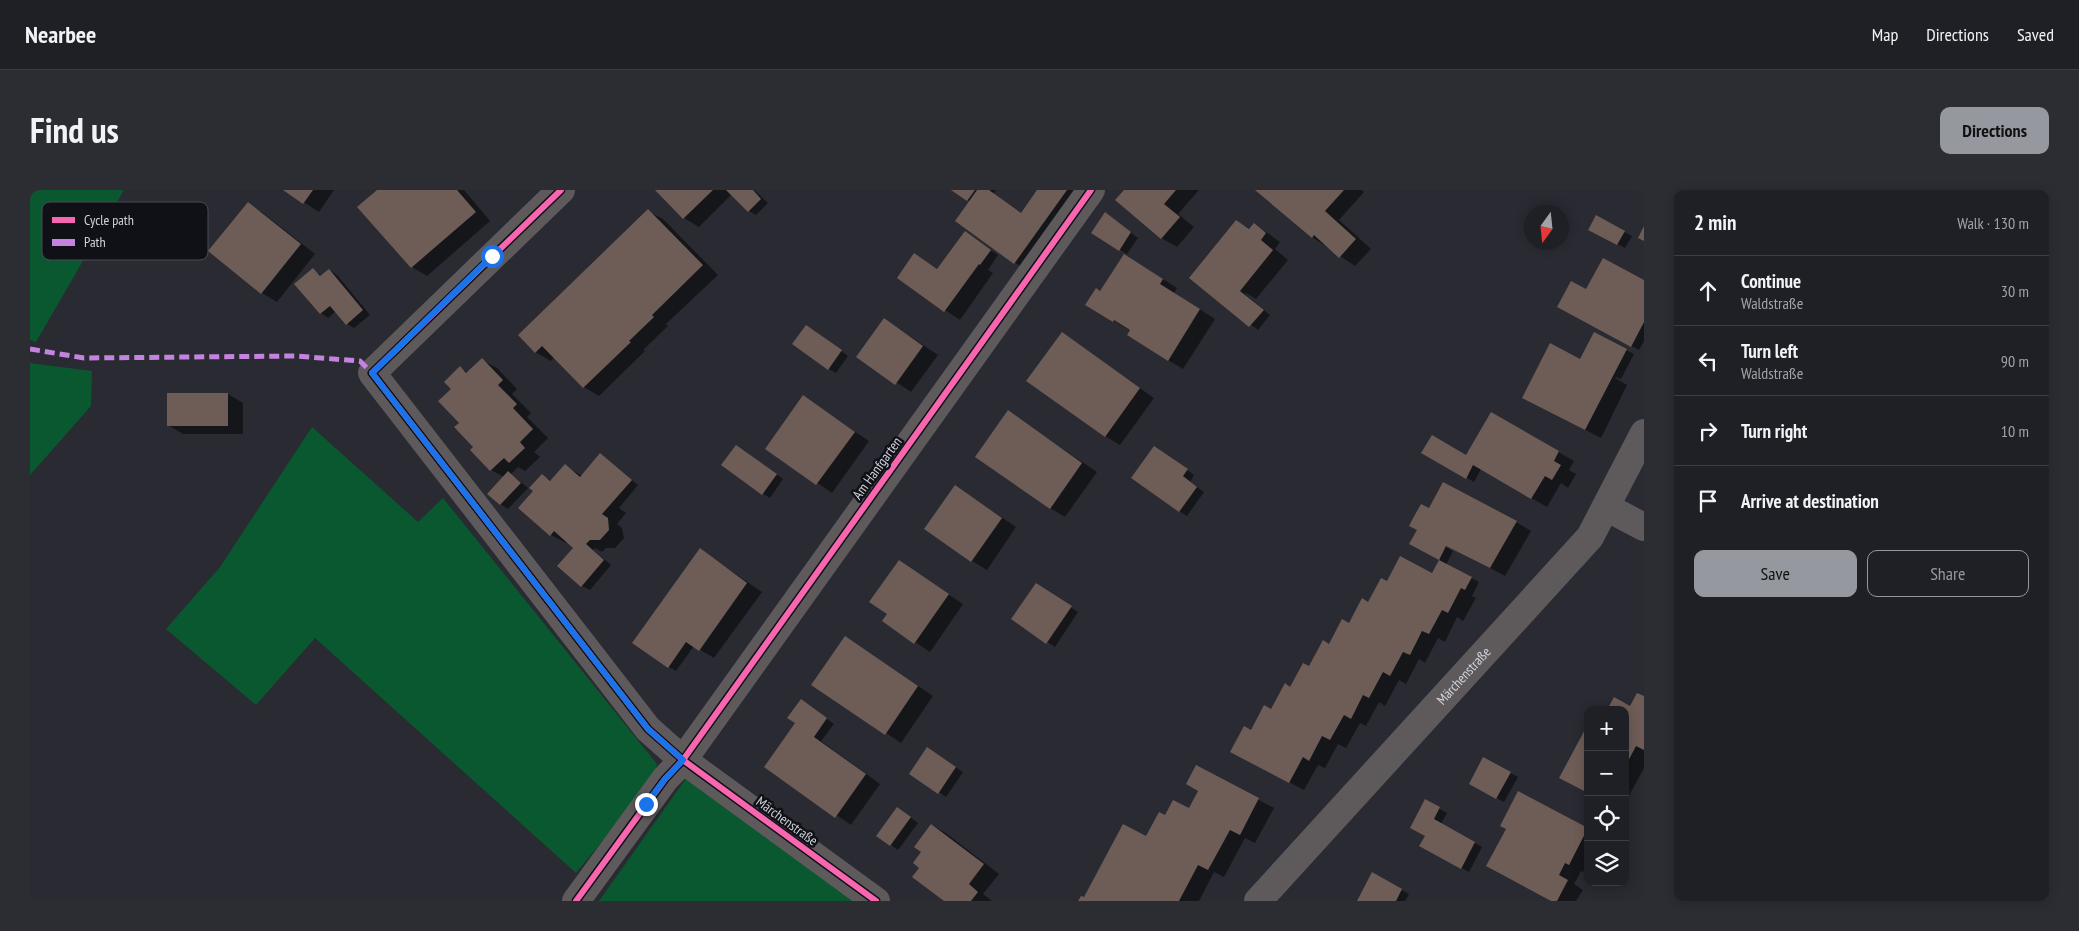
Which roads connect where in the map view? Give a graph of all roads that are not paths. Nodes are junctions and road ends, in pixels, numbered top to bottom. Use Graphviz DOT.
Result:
graph roads {
  1 [pos="561,190"];
  2 [pos="1091,190"];
  3 [pos="1644,433"];
  4 [pos="1606,507"];
  5 [pos="1644,527"];
  6 [pos="683,760"];
  7 [pos="576,901"];
  8 [pos="876,901"];
  9 [pos="1258,901"];
  1 -- 6 [label="street, Märchenstraße"];
  2 -- 6 [label="street, Am Hanfgarten"];
  3 -- 4 [label="street, Märchenstraße"];
  4 -- 5 [label="street"];
  4 -- 9 [label="street, Märchenstraße"];
  6 -- 7 [label="street, Am Hanfgarten"];
  6 -- 8 [label="street, Märchenstraße"];
}
